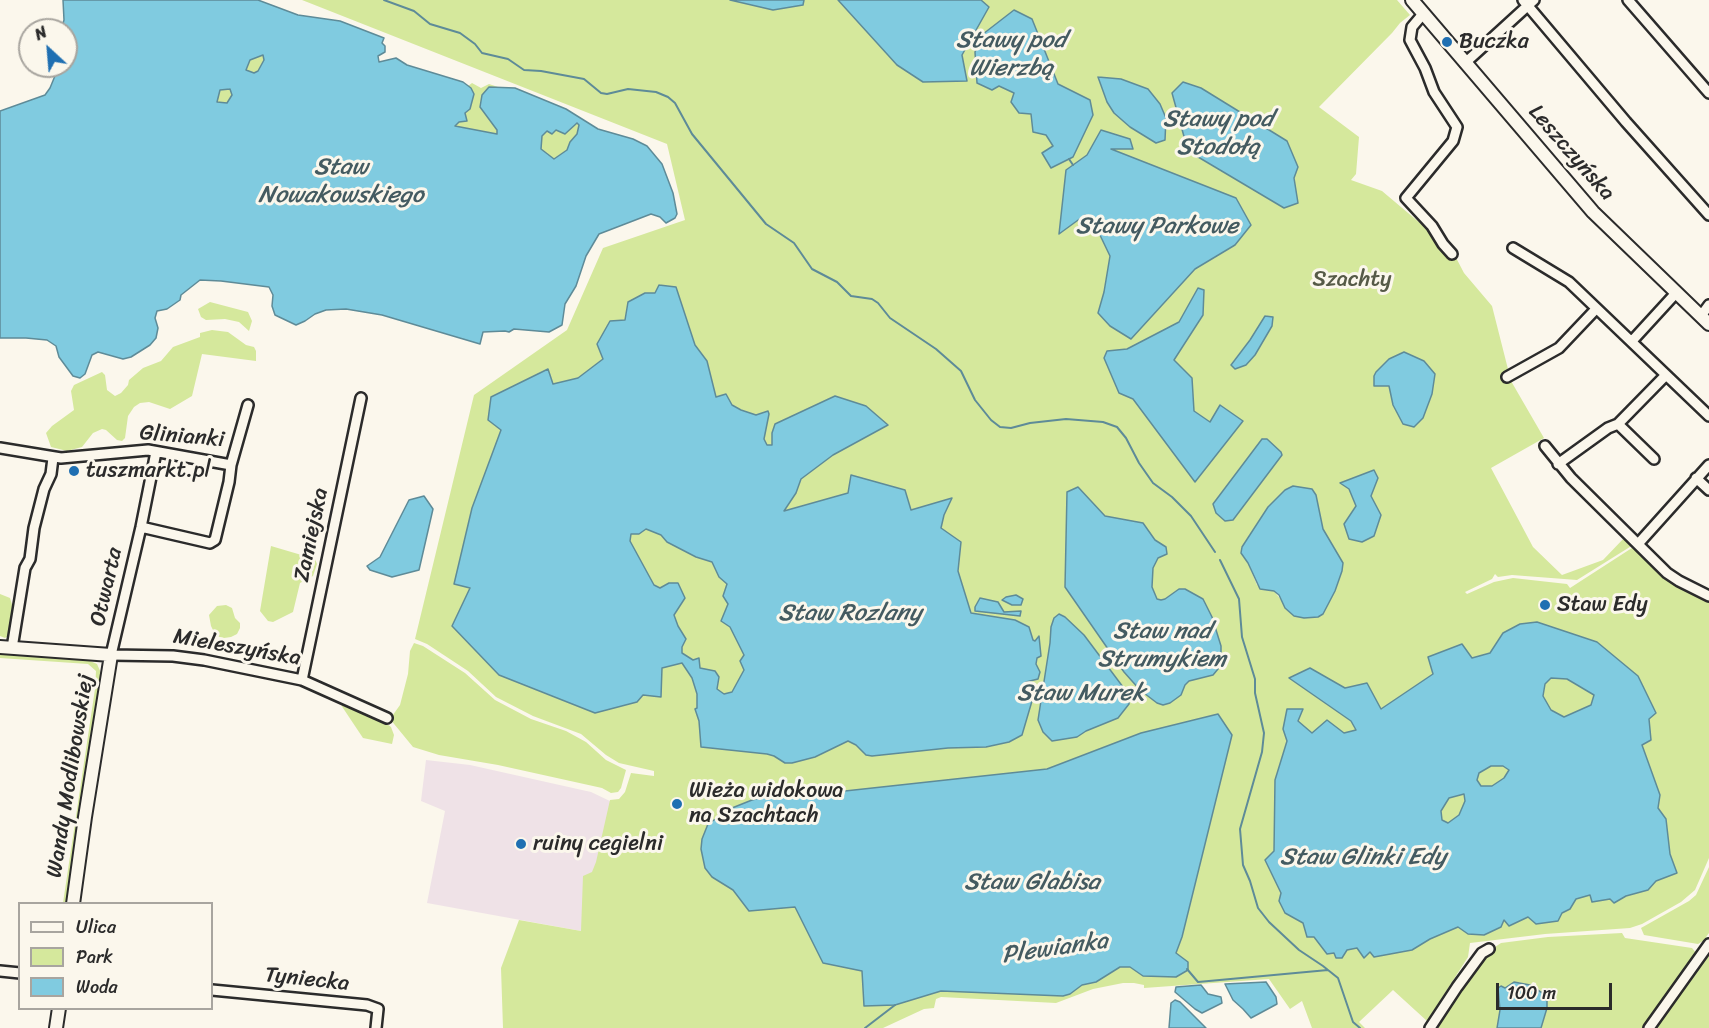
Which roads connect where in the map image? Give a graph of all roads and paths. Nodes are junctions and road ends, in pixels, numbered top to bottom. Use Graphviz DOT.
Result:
graph roads {
  1 [pos="1412,0"];
  2 [pos="1628,0"];
  3 [pos="1528,2"];
  4 [pos="1424,14"];
  5 [pos="1465,63"];
  6 [pos="1709,93"];
  7 [pos="1709,215"];
  8 [pos="1513,248"];
  9 [pos="1452,254"];
  10 [pos="1676,293"];
  11 [pos="1709,305"];
  12 [pos="1596,309"];
  13 [pos="1705,320"];
  14 [pos="1632,341"];
  15 [pos="1666,375"];
  16 [pos="1507,377"];
  17 [pos="361,398"];
  18 [pos="248,405"];
  19 [pos="1709,416"];
  20 [pos="1618,424"];
  21 [pos="1545,447"];
  22 [pos="0,448"];
  23 [pos="156,452"];
  24 [pos="53,458"];
  25 [pos="1654,459"];
  26 [pos="1558,464"];
  27 [pos="231,465"];
  28 [pos="1709,465"];
  29 [pos="1696,478"];
  30 [pos="1709,490"];
  31 [pos="141,527"];
  32 [pos="1638,544"];
  33 [pos="1709,596"];
  34 [pos="6,648"];
  35 [pos="111,655"];
  36 [pos="302,680"];
  37 [pos="387,718"];
  38 [pos="73,902"];
  39 [pos="1709,944"];
  40 [pos="1489,948"];
  41 [pos="0,971"];
  42 [pos="18,973"];
  43 [pos="213,990"];
  44 [pos="59,1010"];
  45 [pos="56,1028"];
  46 [pos="376,1028"];
  47 [pos="1430,1028"];
  48 [pos="1649,1028"];
  1 -- 4 [label="street, Leszczyńska"];
  2 -- 6 [label="street"];
  3 -- 5 [label="street"];
  3 -- 7 [label="street"];
  4 -- 5 [label="street, Leszczyńska"];
  4 -- 9 [label="street"];
  5 -- 10 [label="street, Leszczyńska"];
  8 -- 12 [label="street"];
  10 -- 13 [label="street, Leszczyńska"];
  10 -- 14 [label="street"];
  11 -- 13 [label="street"];
  12 -- 14 [label="street"];
  12 -- 16 [label="street"];
  14 -- 15 [label="street"];
  15 -- 19 [label="street"];
  15 -- 20 [label="street"];
  17 -- 36 [label="street, Zamiejska"];
  18 -- 27 [label="street, Glinianki"];
  20 -- 25 [label="street"];
  20 -- 26 [label="street"];
  21 -- 26 [label="street"];
  22 -- 24 [label="street, Glinianki"];
  23 -- 24 [label="street, Glinianki"];
  23 -- 27 [label="street, Glinianki"];
  23 -- 31 [label="street, Otwarta"];
  24 -- 34 [label="street"];
  26 -- 32 [label="street"];
  27 -- 31 [label="street, Otwarta"];
  28 -- 29 [label="street"];
  29 -- 30 [label="street"];
  29 -- 32 [label="street"];
  31 -- 35 [label="street, Otwarta"];
  32 -- 33 [label="street"];
  34 -- 35 [label="street, Mieleszyńska"];
  35 -- 36 [label="street, Mieleszyńska"];
  35 -- 38 [label="street, Wandy Modlibowskiej"];
  36 -- 37 [label="street, Mieleszyńska"];
  39 -- 48 [label="street"];
  40 -- 47 [label="street"];
  41 -- 42 [label="street"];
  43 -- 46 [label="street, Tyniecka"];
  44 -- 45 [label="street"];
}
